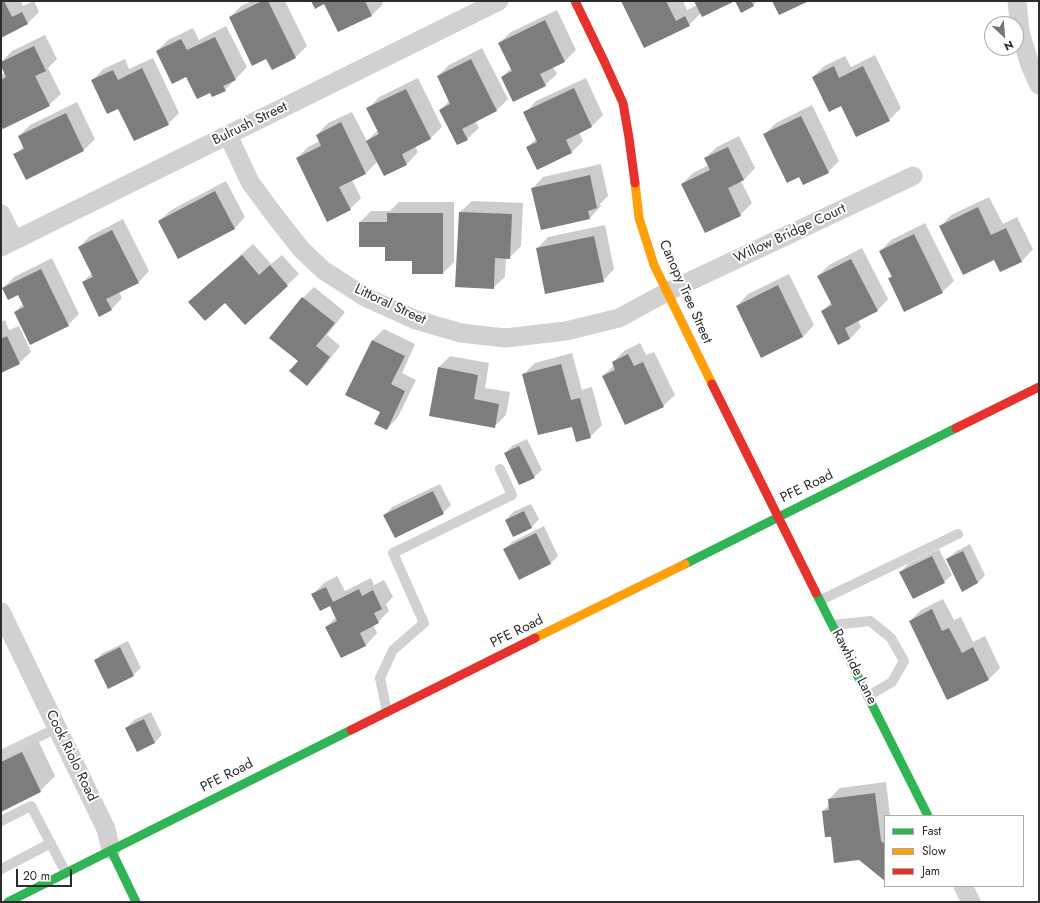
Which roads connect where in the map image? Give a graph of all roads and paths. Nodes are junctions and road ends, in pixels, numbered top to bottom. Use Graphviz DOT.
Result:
graph roads {
  1 [pos="499,1"];
  2 [pos="575,1"];
  3 [pos="1017,1"];
  4 [pos="1039,85"];
  5 [pos="228,135"];
  6 [pos="913,176"];
  7 [pos="1,214"];
  8 [pos="8,244"];
  9 [pos="667,292"];
  10 [pos="1039,387"];
  11 [pos="500,469"];
  12 [pos="779,517"];
  13 [pos="958,534"];
  14 [pos="820,600"];
  15 [pos="1,612"];
  16 [pos="833,625"];
  17 [pos="868,696"];
  18 [pos="387,712"];
  19 [pos="57,728"];
  20 [pos="1,756"];
  21 [pos="928,815"];
  22 [pos="1,821"];
  23 [pos="51,843"];
  24 [pos="111,850"];
  25 [pos="1,869"];
  26 [pos="66,873"];
  27 [pos="964,887"];
  28 [pos="134,901"];
  29 [pos="8,902"];
  30 [pos="971,902"];
  1 -- 5 [label="street, Bulrush Street"];
  2 -- 9 [label="main road, Canopy Tree Street"];
  3 -- 4 [label="street"];
  5 -- 8 [label="street, Bulrush Street"];
  5 -- 9 [label="street, Littoral Street"];
  6 -- 9 [label="street, Willow Bridge Court"];
  7 -- 8 [label="street"];
  9 -- 12 [label="main road, Canopy Tree Street"];
  10 -- 12 [label="main road, PFE Road"];
  11 -- 18 [label="lane"];
  12 -- 14 [label="main road, Rawhide Lane"];
  12 -- 18 [label="main road, PFE Road"];
  13 -- 14 [label="lane"];
  14 -- 16 [label="main road, Rawhide Lane"];
  15 -- 19 [label="street, Cook Riolo Road"];
  16 -- 17 [label="main road, Rawhide Lane"];
  16 -- 17 [label="lane"];
  17 -- 21 [label="main road, Rawhide Lane"];
  18 -- 24 [label="main road, PFE Road"];
  19 -- 20 [label="lane"];
  19 -- 24 [label="street, Cook Riolo Road"];
  22 -- 23 [label="lane"];
  23 -- 25 [label="lane"];
  23 -- 26 [label="lane"];
  24 -- 26 [label="main road, PFE Road"];
  24 -- 28 [label="main road, Cook Riolo Road"];
  26 -- 29 [label="main road, PFE Road"];
  27 -- 30 [label="street"];
}
